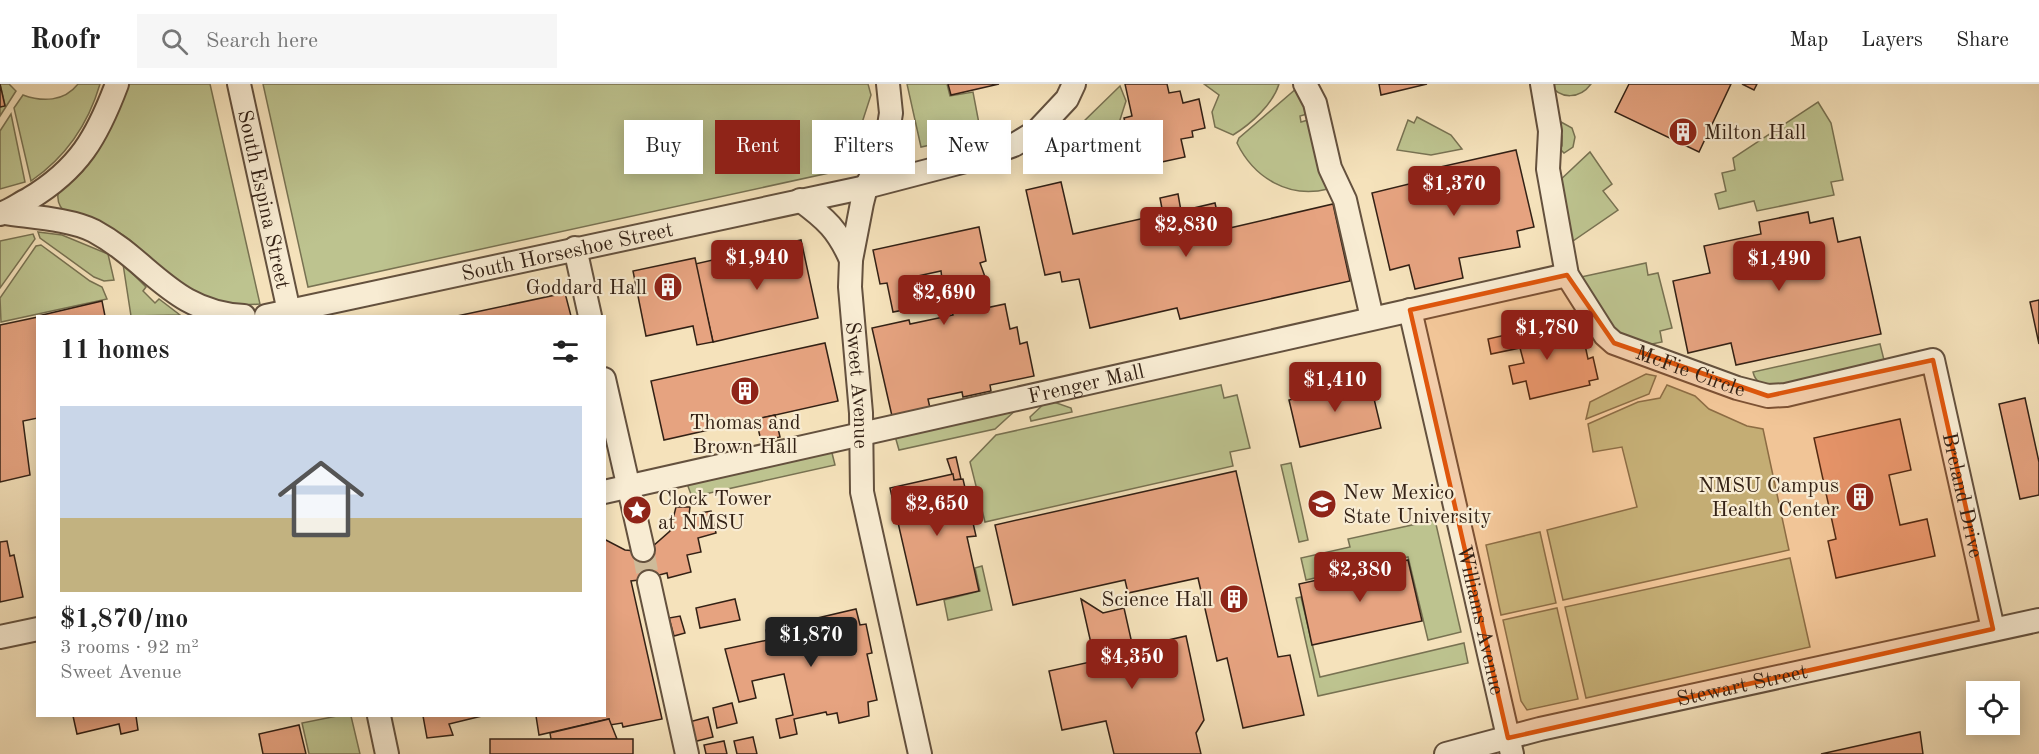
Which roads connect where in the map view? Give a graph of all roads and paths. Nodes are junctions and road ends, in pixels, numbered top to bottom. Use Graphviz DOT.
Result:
graph roads {
  1 [pos="117,84"];
  2 [pos="239,84"];
  3 [pos="888,84"];
  4 [pos="1074,84"];
  5 [pos="1305,84"];
  6 [pos="1542,84"];
  7 [pos="866,187"];
  8 [pos="800,200"];
  9 [pos="2,214"];
  10 [pos="575,248"];
  11 [pos="850,260"];
  12 [pos="1567,275"];
  13 [pos="1410,310"];
  14 [pos="290,314"];
  15 [pos="237,315"];
  16 [pos="590,315"];
  17 [pos="1372,318"];
  18 [pos="1933,360"];
  19 [pos="606,389"];
  20 [pos="862,433"];
  21 [pos="628,486"];
  22 [pos="606,492"];
  23 [pos="643,550"];
  24 [pos="649,582"];
  25 [pos="2039,620"];
  26 [pos="36,629"];
  27 [pos="1993,629"];
  28 [pos="0,637"];
  29 [pos="379,717"];
  30 [pos="1510,746"];
  31 [pos="387,754"];
  32 [pos="687,754"];
  33 [pos="920,754"];
  34 [pos="1446,754"];
  1 -- 9 [label="street"];
  2 -- 14 [label="street, South Espina Street"];
  3 -- 7 [label="street, Sweet Avenue"];
  4 -- 7 [label="street, South Horseshoe Street"];
  5 -- 17 [label="street"];
  6 -- 12 [label="street, McFie Circle"];
  7 -- 8 [label="street, South Horseshoe Street"];
  7 -- 11 [label="street, Sweet Avenue"];
  8 -- 10 [label="street, South Horseshoe Street"];
  8 -- 11 [label="street, Sweet Avenue"];
  9 -- 15 [label="street"];
  10 -- 14 [label="street, South Horseshoe Street"];
  10 -- 16 [label="street"];
  11 -- 20 [label="street, Sweet Avenue"];
  12 -- 13 [label="street, Frenger Mall"];
  12 -- 18 [label="street, McFie Circle"];
  13 -- 17 [label="street, Frenger Mall"];
  13 -- 30 [label="street, Williams Avenue"];
  17 -- 20 [label="street, Frenger Mall"];
  18 -- 27 [label="street, Breland Drive"];
  19 -- 21 [label="street"];
  20 -- 21 [label="street, Frenger Mall"];
  20 -- 33 [label="street, Sweet Avenue"];
  21 -- 22 [label="street, Frenger Mall"];
  21 -- 23 [label="street"];
  24 -- 32 [label="street"];
  25 -- 27 [label="street, Stewart Street"];
  26 -- 28 [label="street"];
  27 -- 30 [label="street, Stewart Street"];
  29 -- 31 [label="street"];
  30 -- 34 [label="street, Stewart Street"];
}
